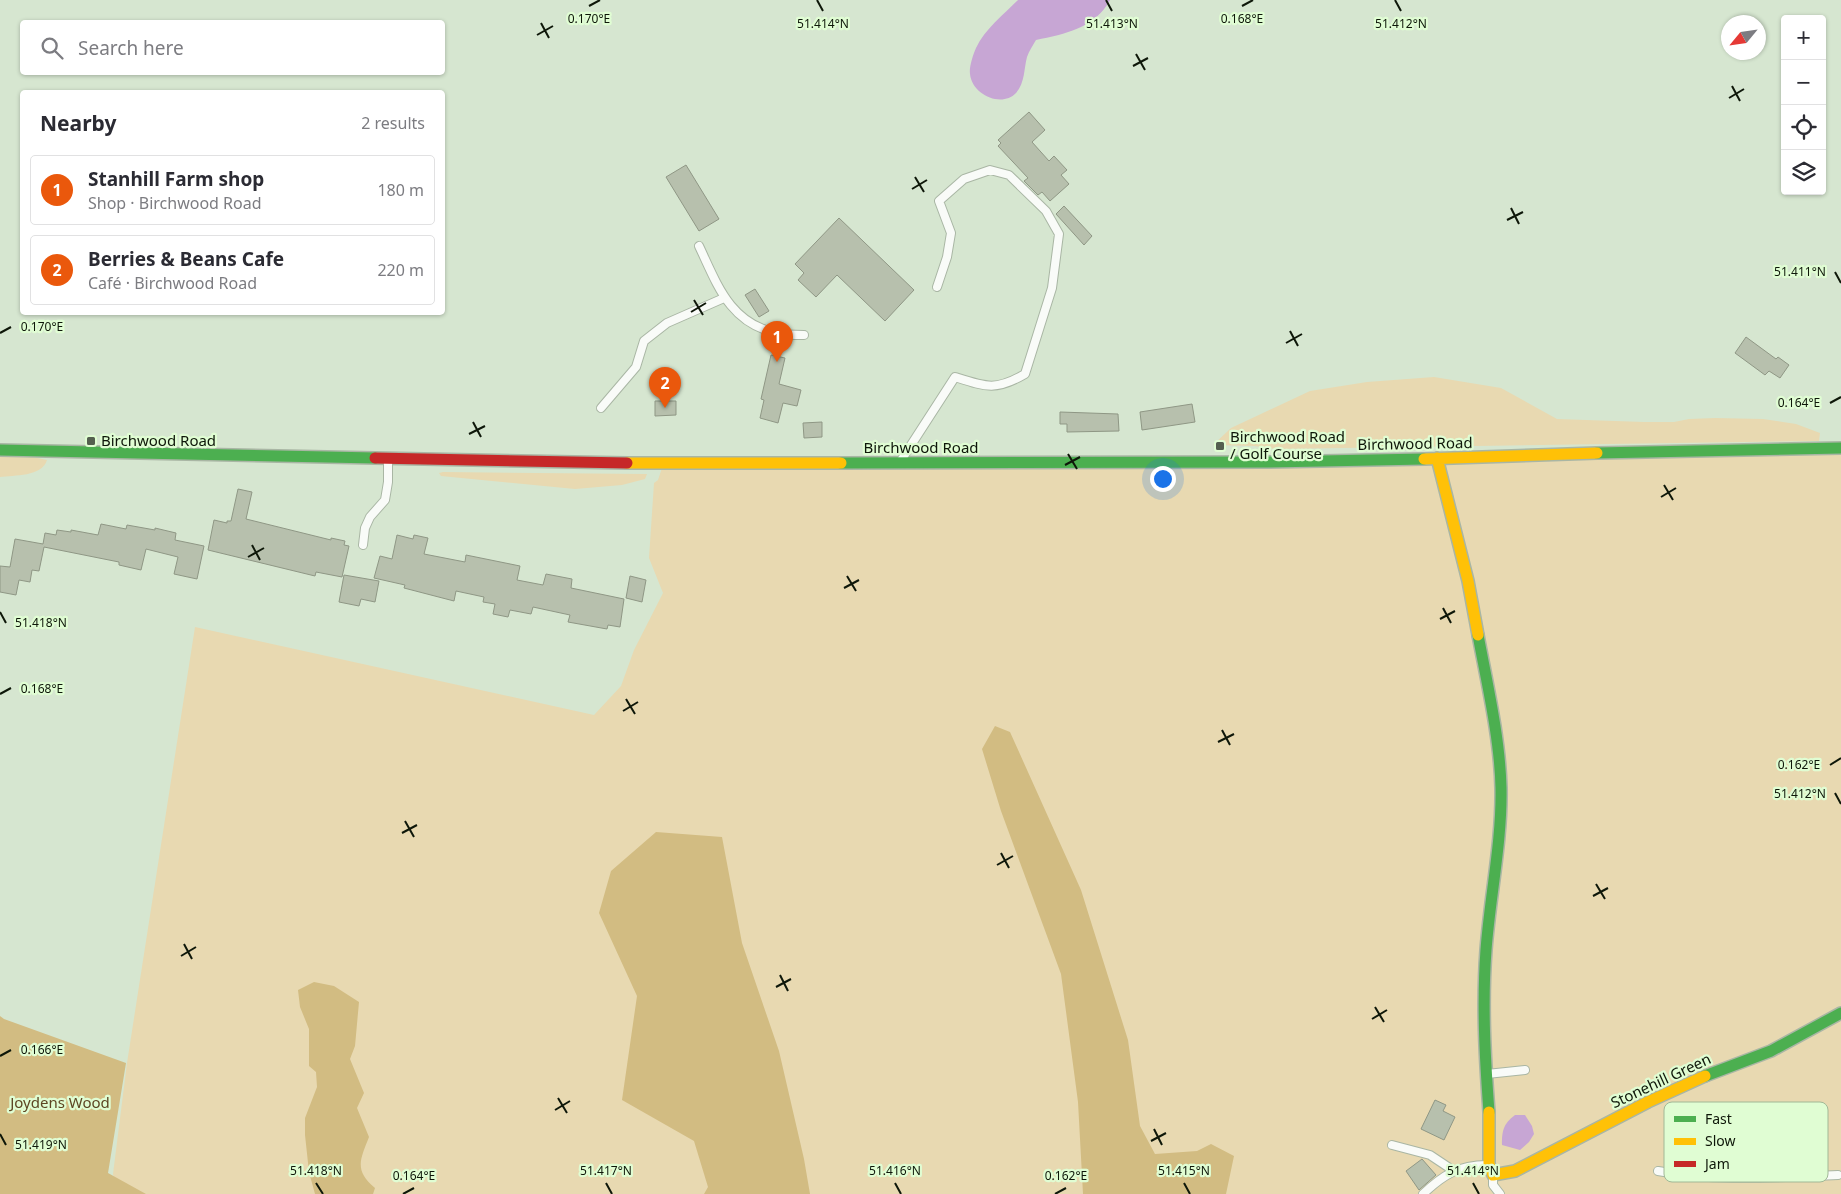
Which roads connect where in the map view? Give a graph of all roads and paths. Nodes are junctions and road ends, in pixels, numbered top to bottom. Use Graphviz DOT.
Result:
graph roads {
  1 [pos="699,246"];
  2 [pos="937,287"];
  3 [pos="724,298"];
  4 [pos="804,335"];
  5 [pos="601,408"];
  6 [pos="1841,448"];
  7 [pos="0,450"];
  8 [pos="1438,458"];
  9 [pos="388,459"];
  10 [pos="900,463"];
  11 [pos="363,545"];
  12 [pos="1841,1013"];
  13 [pos="1525,1070"];
  14 [pos="1486,1074"];
  15 [pos="1392,1145"];
  16 [pos="1454,1170"];
  17 [pos="1491,1170"];
  18 [pos="1658,1171"];
  19 [pos="1664,1172"];
  20 [pos="1828,1175"];
  21 [pos="1838,1175"];
  22 [pos="1497,1193"];
  23 [pos="1423,1194"];
  1 -- 3 [label="lane"];
  2 -- 10 [label="lane"];
  3 -- 4 [label="lane"];
  3 -- 5 [label="lane"];
  6 -- 8 [label="street, Birchwood Road"];
  7 -- 9 [label="street, Birchwood Road"];
  8 -- 10 [label="street, Birchwood Road"];
  8 -- 14 [label="street"];
  9 -- 10 [label="street, Birchwood Road"];
  9 -- 11 [label="lane"];
  12 -- 17 [label="street, Stonehill Green"];
  13 -- 14 [label="lane"];
  14 -- 17 [label="street"];
  15 -- 16 [label="lane"];
  16 -- 17 [label="lane"];
  16 -- 23 [label="lane"];
  17 -- 22 [label="lane"];
  18 -- 19 [label="lane"];
  20 -- 21 [label="lane"];
}
